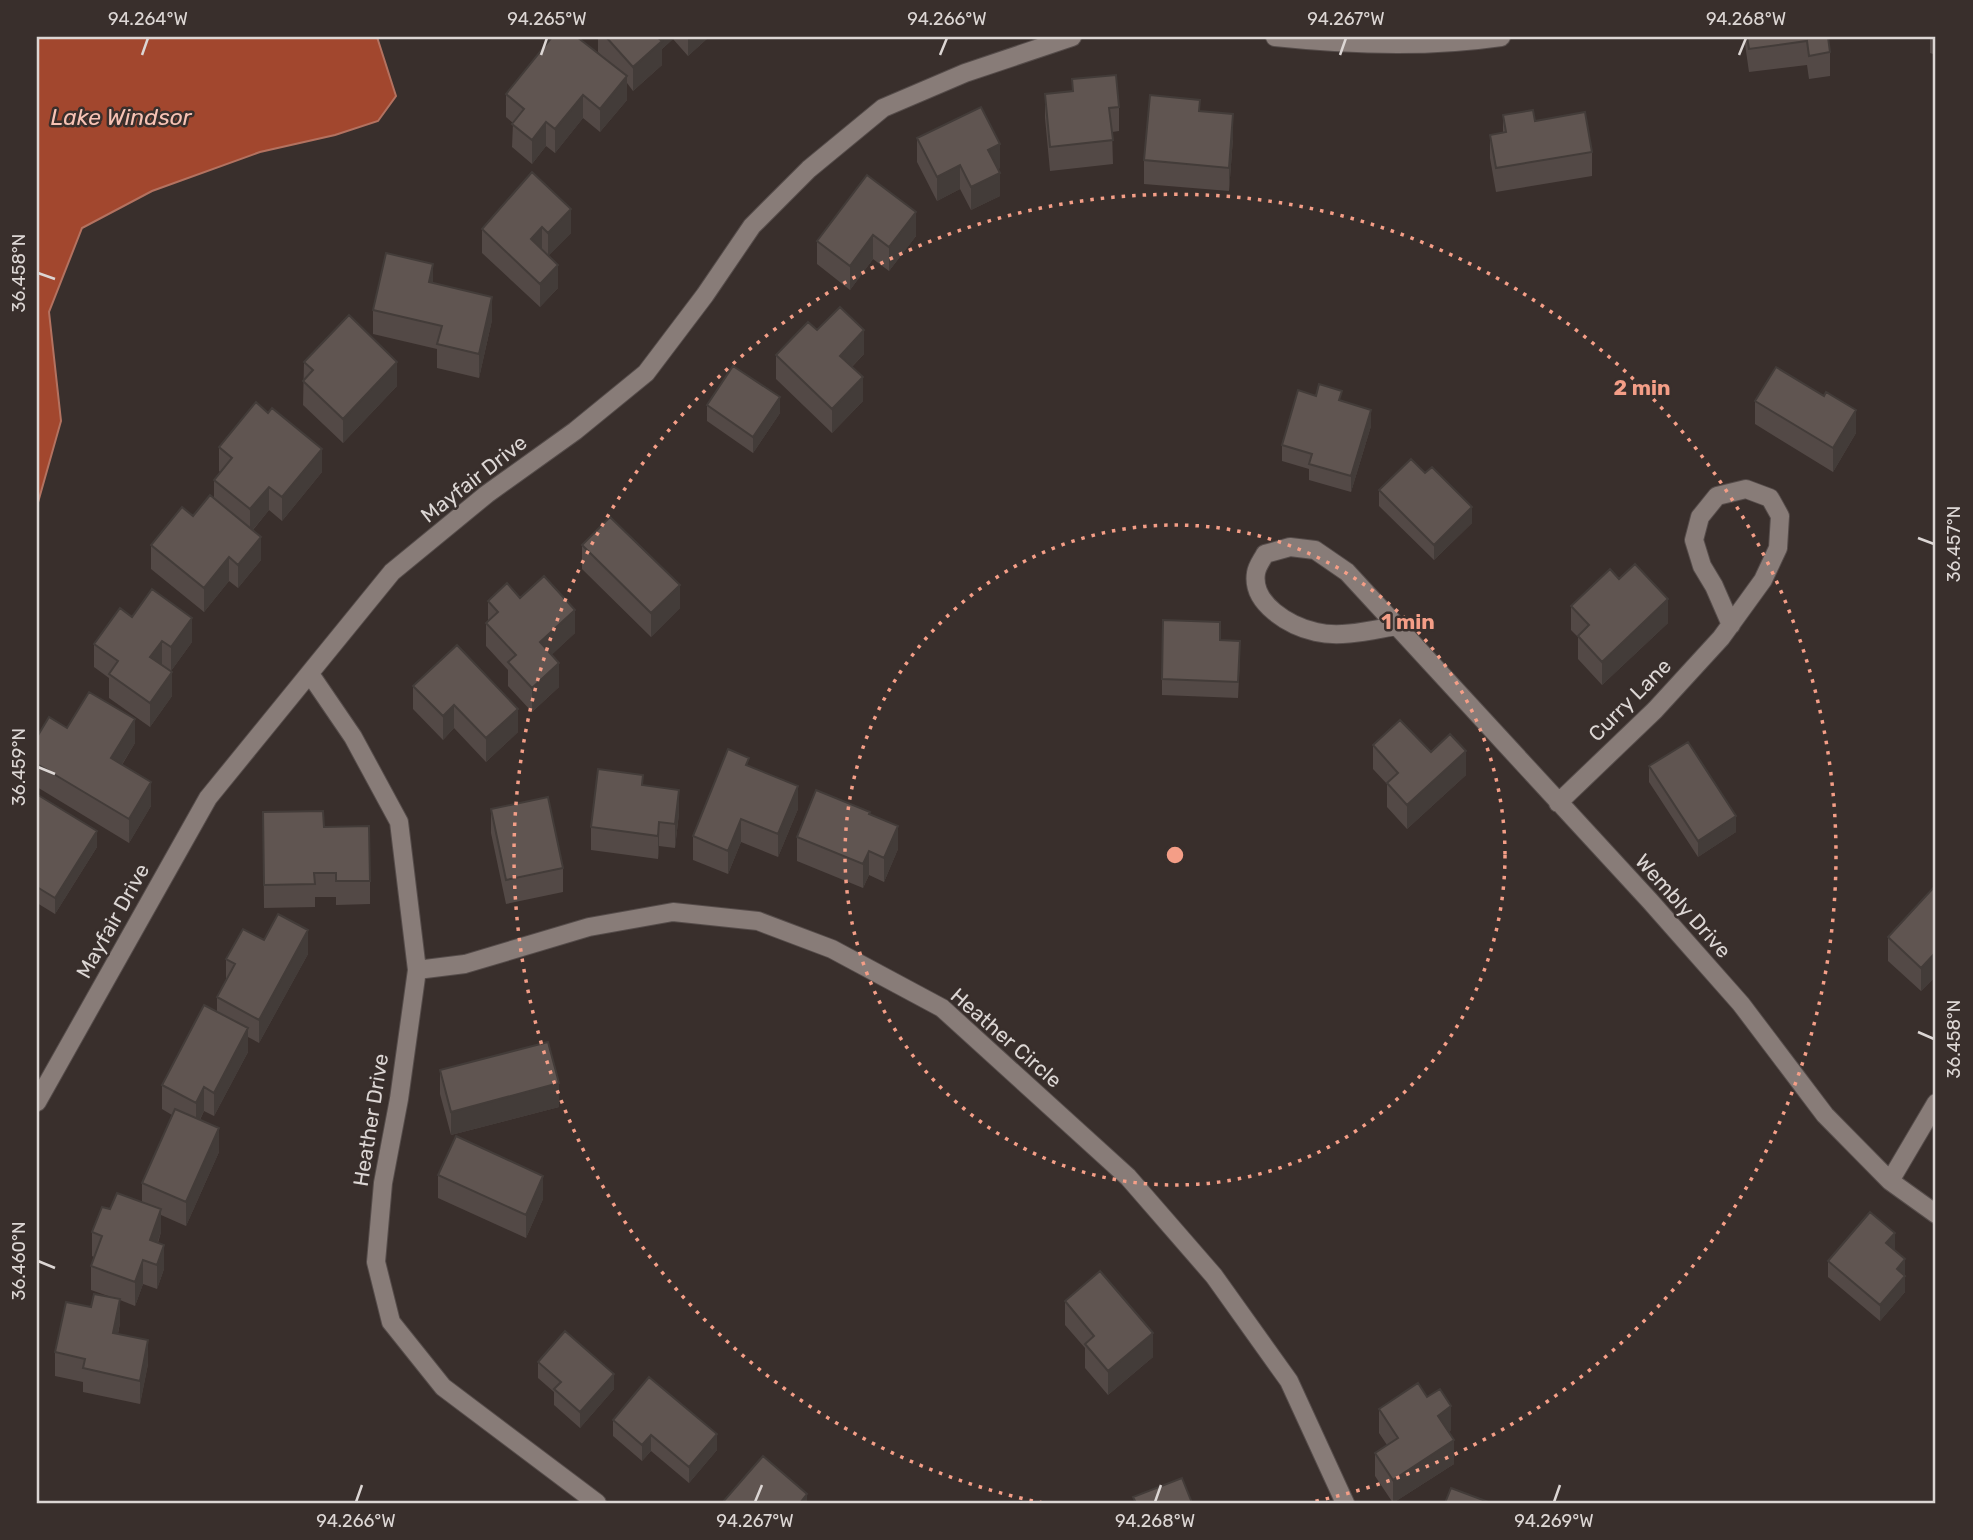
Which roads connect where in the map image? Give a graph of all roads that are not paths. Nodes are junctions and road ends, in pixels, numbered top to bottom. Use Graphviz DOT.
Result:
graph roads {
  1 [pos="1072,37"];
  2 [pos="1275,37"];
  3 [pos="1501,37"];
  4 [pos="1731,625"];
  5 [pos="1396,626"];
  6 [pos="310,674"];
  7 [pos="1558,803"];
  8 [pos="417,970"];
  9 [pos="37,1102"];
  10 [pos="1936,1103"];
  11 [pos="1890,1181"];
  12 [pos="1936,1214"];
  13 [pos="597,1503"];
  14 [pos="1345,1503"];
  1 -- 6 [label="street, Mayfair Drive"];
  2 -- 3 [label="street"];
  4 -- 4 [label="street, Curry Lane"];
  4 -- 7 [label="street, Curry Lane"];
  5 -- 5 [label="street, Wembly Drive"];
  5 -- 7 [label="street, Wembly Drive"];
  6 -- 8 [label="street, Heather Drive"];
  6 -- 9 [label="street, Mayfair Drive"];
  7 -- 11 [label="street, Wembly Drive"];
  8 -- 13 [label="street, Heather Drive"];
  8 -- 14 [label="street, Heather Circle"];
  10 -- 11 [label="street"];
  11 -- 12 [label="street, Wembly Drive"];
}
